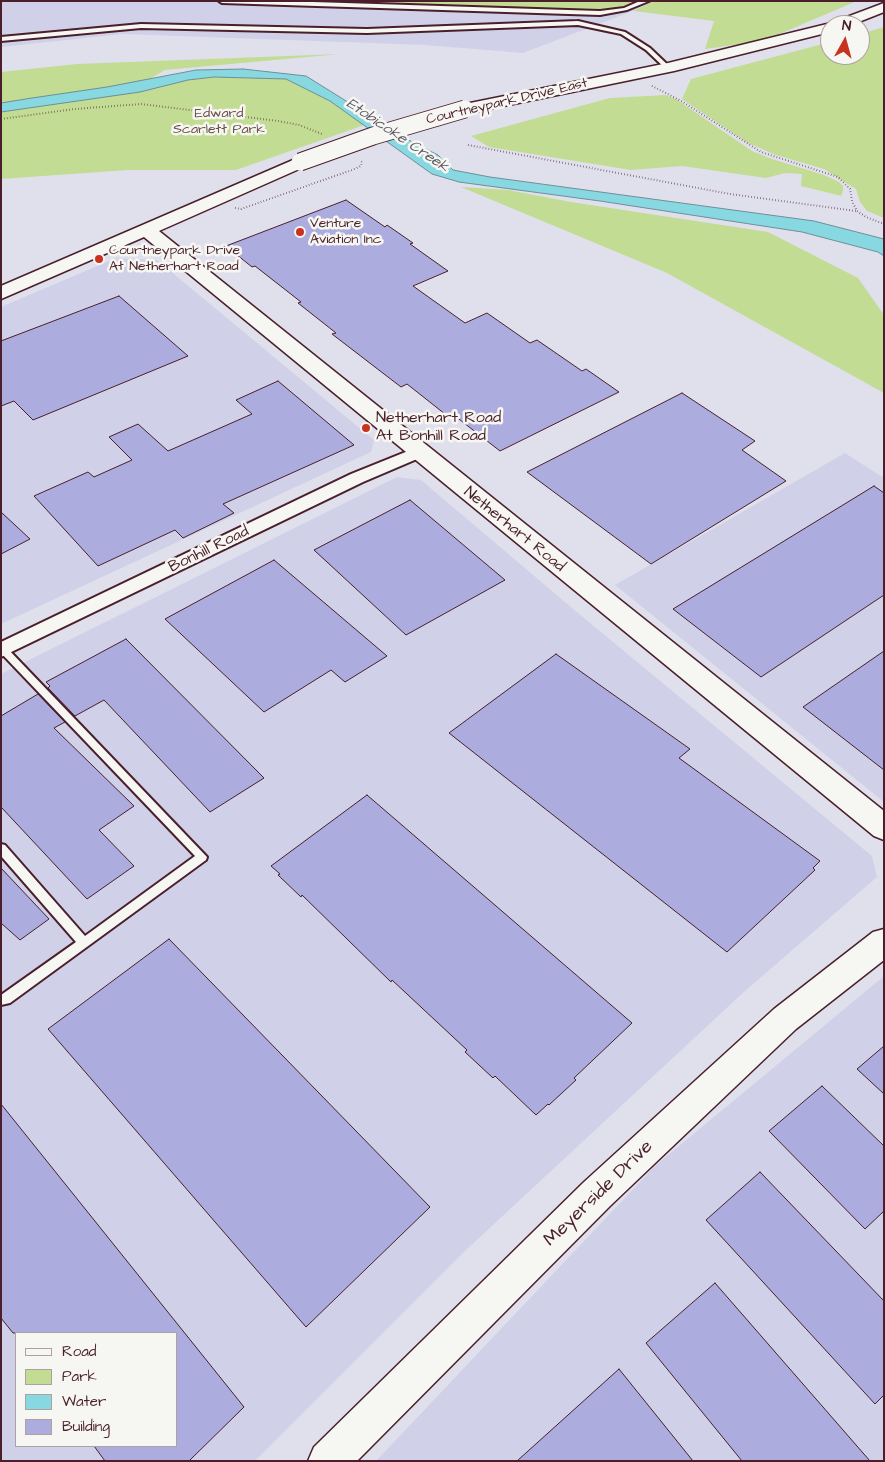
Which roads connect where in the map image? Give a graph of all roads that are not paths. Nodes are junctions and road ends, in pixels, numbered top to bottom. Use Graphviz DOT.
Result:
graph roads {
  1 [pos="222,1"];
  2 [pos="646,1"];
  3 [pos="884,7"];
  4 [pos="864,15"];
  5 [pos="884,15"];
  6 [pos="870,18"];
  7 [pos="820,30"];
  8 [pos="1,39"];
  9 [pos="668,68"];
  10 [pos="146,230"];
  11 [pos="1,293"];
  12 [pos="418,452"];
  13 [pos="2,649"];
  14 [pos="884,828"];
  15 [pos="1,848"];
  16 [pos="884,942"];
  17 [pos="84,943"];
  18 [pos="1,1000"];
  19 [pos="328,1461"];
  1 -- 2 [label="lane"];
  3 -- 4 [label="street"];
  5 -- 6 [label="street"];
  7 -- 9 [label="street, Courtneypark Drive East"];
  8 -- 9 [label="lane"];
  9 -- 10 [label="street, Courtneypark Drive East, bridge"];
  10 -- 11 [label="street, Courtneypark Drive East"];
  10 -- 12 [label="street, Netherhart Road"];
  12 -- 13 [label="street, Bonhill Road"];
  12 -- 14 [label="street, Netherhart Road"];
  13 -- 17 [label="lane"];
  15 -- 17 [label="lane"];
  16 -- 19 [label="street, Meyerside Drive"];
  17 -- 18 [label="lane"];
}
